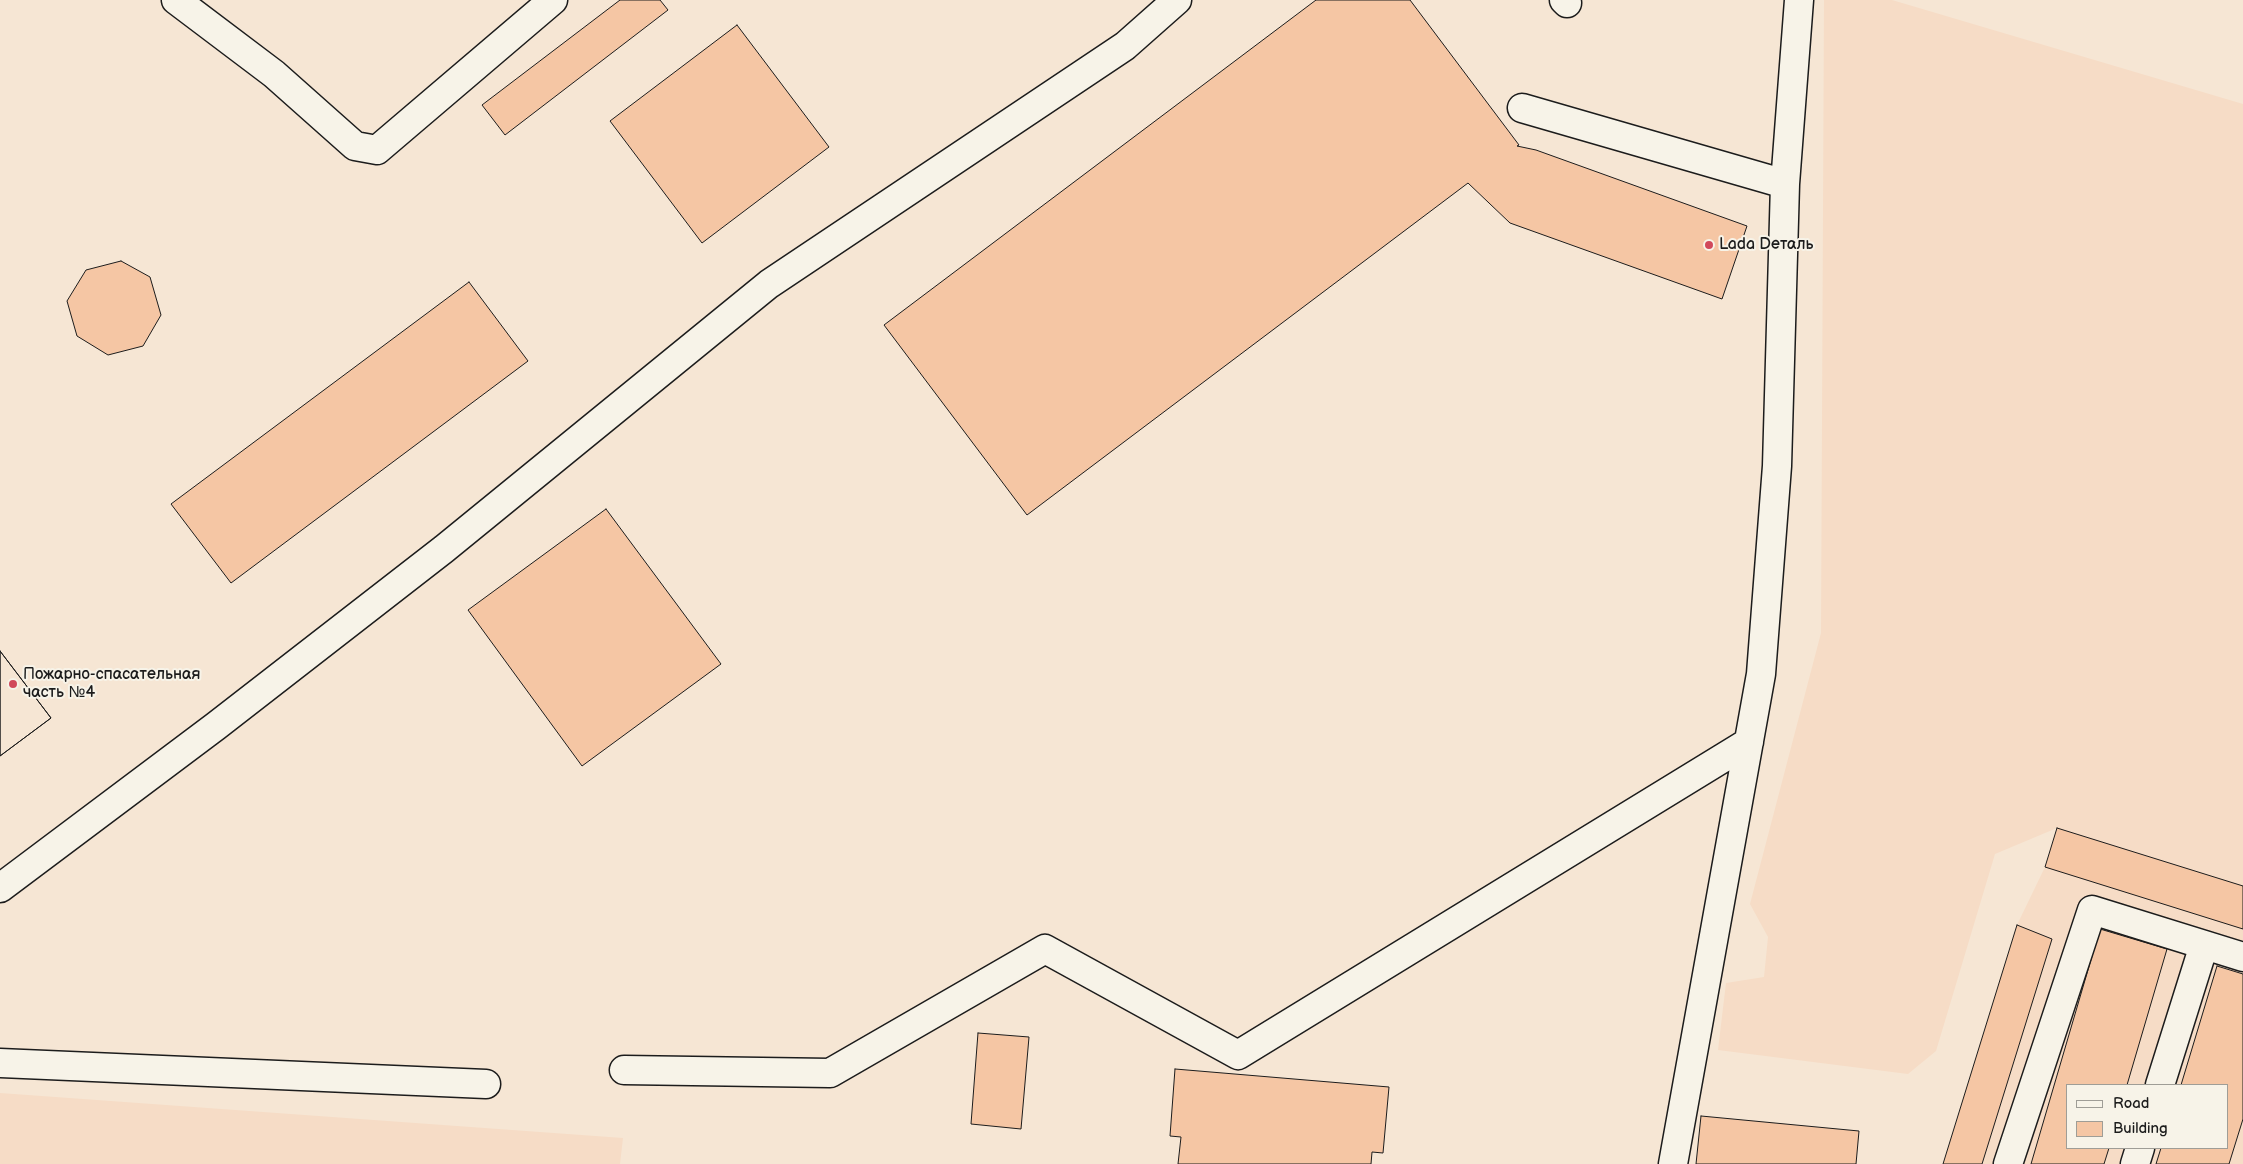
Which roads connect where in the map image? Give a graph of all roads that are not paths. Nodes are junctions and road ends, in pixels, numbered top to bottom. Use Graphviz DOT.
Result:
graph roads {
  1 [pos="176,0"];
  2 [pos="553,0"];
  3 [pos="1177,0"];
  4 [pos="1799,0"];
  5 [pos="1522,108"];
  6 [pos="1785,184"];
  7 [pos="1749,742"];
  8 [pos="0,888"];
  9 [pos="2204,944"];
  10 [pos="2243,957"];
  11 [pos="0,1063"];
  12 [pos="624,1070"];
  13 [pos="486,1084"];
  14 [pos="2160,1084"];
  15 [pos="2140,1149"];
  16 [pos="1673,1164"];
  17 [pos="2008,1164"];
  18 [pos="2134,1164"];
  1 -- 2 [label="street"];
  3 -- 8 [label="street"];
  4 -- 6 [label="street"];
  5 -- 6 [label="street"];
  6 -- 7 [label="street"];
  7 -- 12 [label="street"];
  7 -- 16 [label="street"];
  9 -- 10 [label="street"];
  9 -- 14 [label="street"];
  9 -- 17 [label="street"];
  11 -- 13 [label="street"];
  15 -- 18 [label="street"];
}
